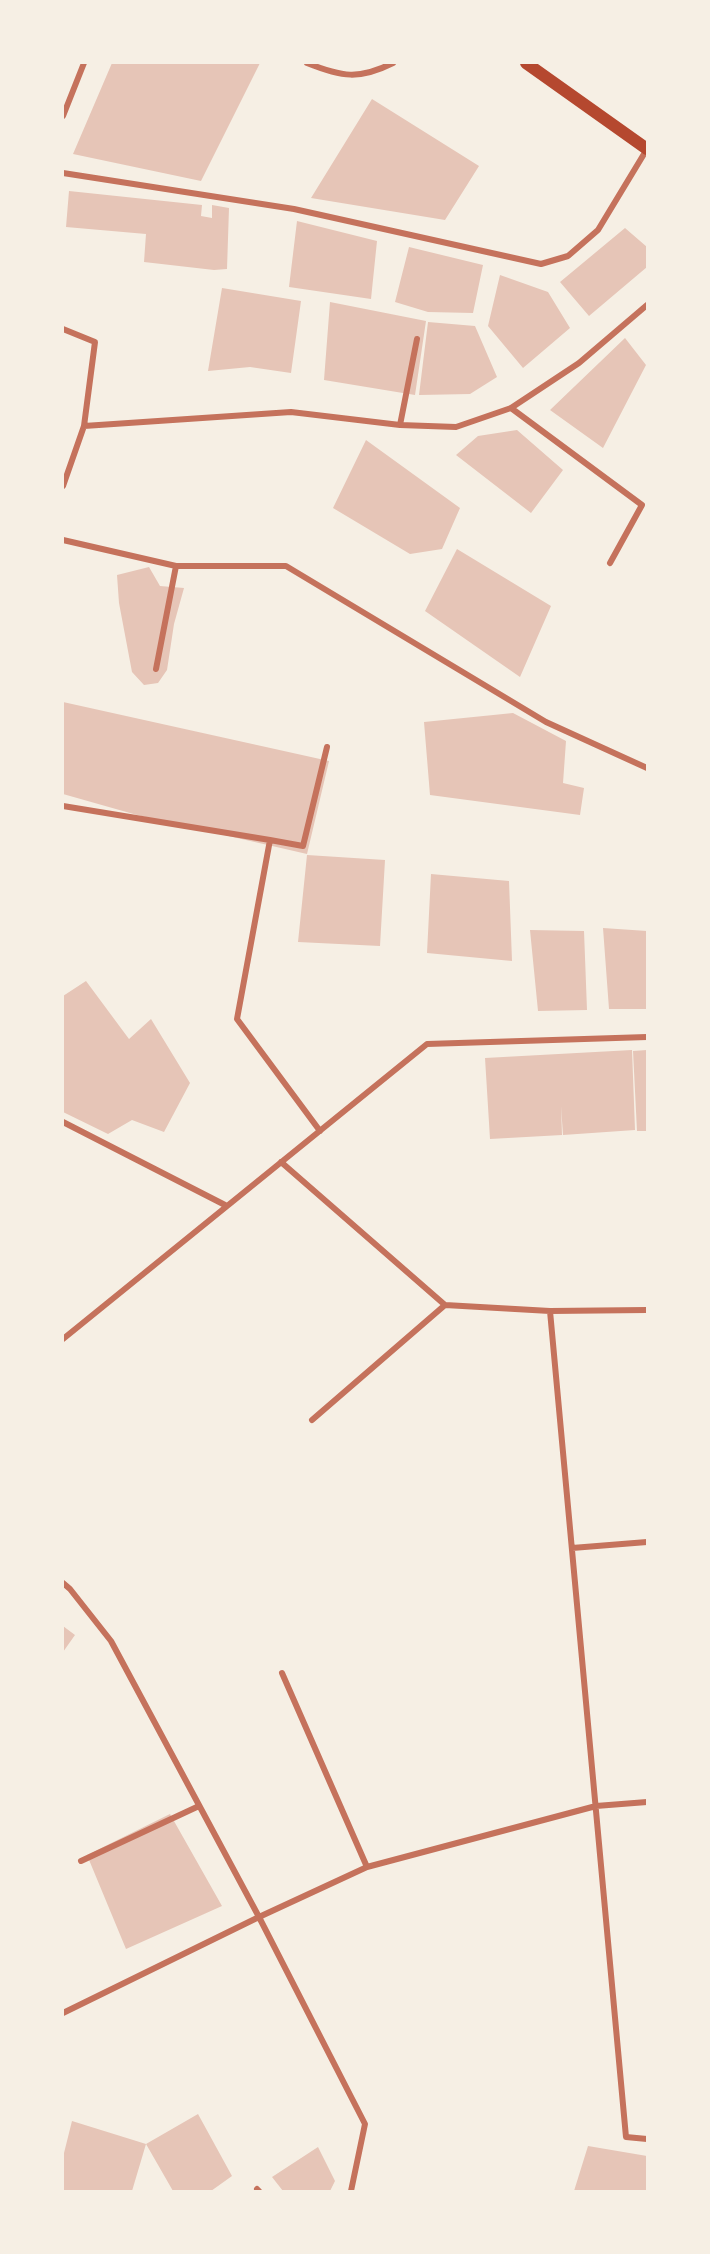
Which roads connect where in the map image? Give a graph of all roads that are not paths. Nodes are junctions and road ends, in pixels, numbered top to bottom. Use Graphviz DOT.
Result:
graph roads {
  1 [pos="84,63"];
  2 [pos="307,63"];
  3 [pos="393,63"];
  4 [pos="526,63"];
  5 [pos="63,116"];
  6 [pos="647,149"];
  7 [pos="63,173"];
  8 [pos="647,305"];
  9 [pos="63,329"];
  10 [pos="417,339"];
  11 [pos="511,408"];
  12 [pos="400,425"];
  13 [pos="84,426"];
  14 [pos="63,486"];
  15 [pos="63,540"];
  16 [pos="610,563"];
  17 [pos="176,566"];
  18 [pos="156,669"];
  19 [pos="327,747"];
  20 [pos="647,768"];
  21 [pos="63,806"];
  22 [pos="270,840"];
  23 [pos="647,1037"];
  24 [pos="63,1122"];
  25 [pos="320,1131"];
  26 [pos="281,1162"];
  27 [pos="228,1206"];
  28 [pos="445,1305"];
  29 [pos="647,1310"];
  30 [pos="550,1311"];
  31 [pos="63,1339"];
  32 [pos="312,1420"];
  33 [pos="647,1542"];
  34 [pos="572,1548"];
  35 [pos="63,1583"];
  36 [pos="282,1673"];
  37 [pos="647,1802"];
  38 [pos="199,1806"];
  39 [pos="596,1806"];
  40 [pos="81,1861"];
  41 [pos="367,1867"];
  42 [pos="258,1917"];
  43 [pos="63,2013"];
  44 [pos="647,2139"];
  45 [pos="351,2191"];
  1 -- 5 [label="street"];
  2 -- 3 [label="street"];
  4 -- 6 [label="main road"];
  6 -- 7 [label="street"];
  8 -- 11 [label="street"];
  9 -- 13 [label="street"];
  10 -- 12 [label="street"];
  11 -- 12 [label="street"];
  11 -- 16 [label="street"];
  12 -- 13 [label="street"];
  13 -- 14 [label="street"];
  15 -- 17 [label="street"];
  17 -- 18 [label="street"];
  17 -- 20 [label="street"];
  19 -- 22 [label="street"];
  21 -- 22 [label="street"];
  22 -- 25 [label="street"];
  23 -- 25 [label="street"];
  24 -- 27 [label="street"];
  25 -- 26 [label="street"];
  26 -- 27 [label="street"];
  26 -- 28 [label="street"];
  27 -- 31 [label="street"];
  28 -- 30 [label="street"];
  28 -- 32 [label="street"];
  29 -- 30 [label="street"];
  30 -- 34 [label="street"];
  33 -- 34 [label="street"];
  34 -- 39 [label="street"];
  35 -- 38 [label="street"];
  36 -- 41 [label="street"];
  37 -- 39 [label="street"];
  38 -- 40 [label="street"];
  38 -- 42 [label="street"];
  39 -- 41 [label="street"];
  39 -- 44 [label="street"];
  41 -- 42 [label="street"];
  42 -- 43 [label="street"];
  42 -- 45 [label="street"];
}
